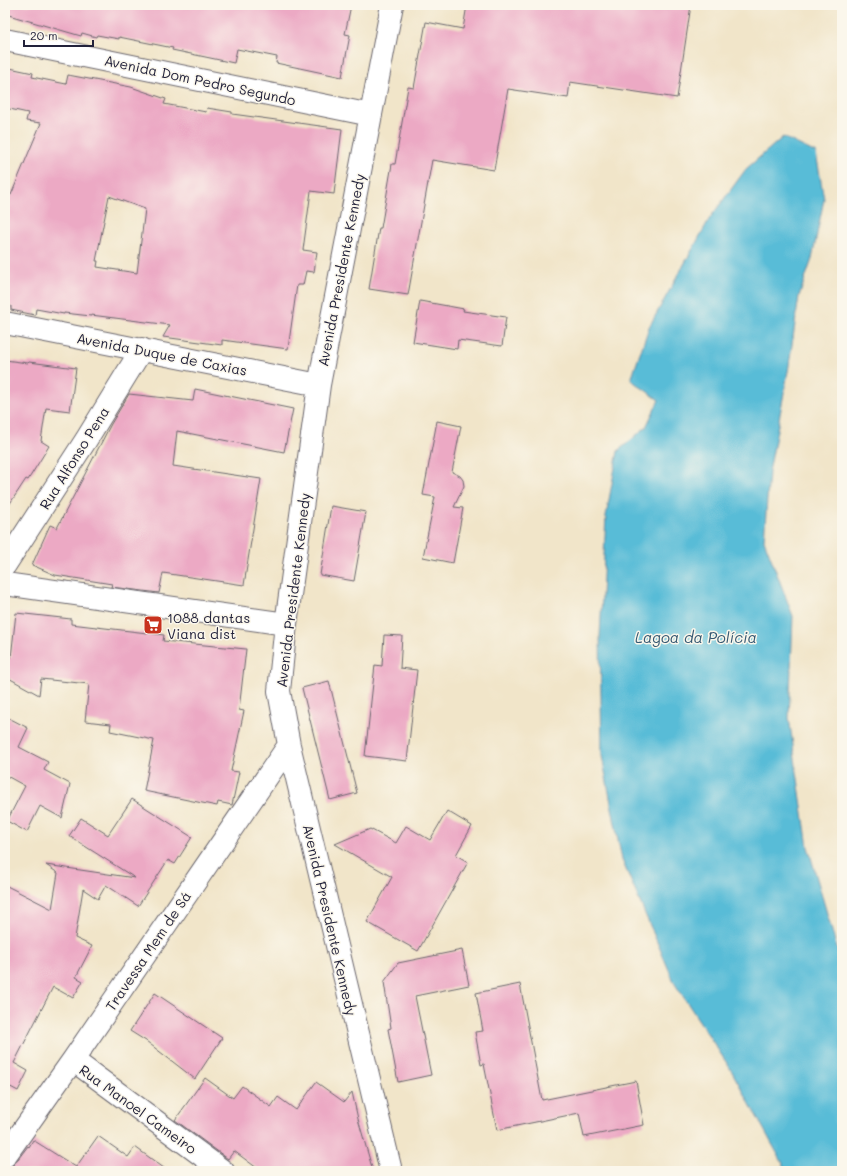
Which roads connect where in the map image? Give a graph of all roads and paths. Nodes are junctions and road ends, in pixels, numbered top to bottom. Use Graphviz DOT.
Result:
graph roads {
  1 [pos="392,5"];
  2 [pos="5,40"];
  3 [pos="372,115"];
  4 [pos="5,323"];
  5 [pos="142,349"];
  6 [pos="319,385"];
  7 [pos="5,566"];
  8 [pos="5,584"];
  9 [pos="286,624"];
  10 [pos="289,745"];
  11 [pos="73,1060"];
  12 [pos="5,1156"];
  13 [pos="223,1171"];
  14 [pos="391,1171"];
  1 -- 3 [label="street, Avenida Presidente Kennedy"];
  2 -- 3 [label="street, Avenida Dom Pedro Segundo"];
  3 -- 6 [label="street, Avenida Presidente Kennedy"];
  4 -- 5 [label="street, Avenida Duque de Caxias"];
  5 -- 6 [label="street, Avenida Duque de Caxias"];
  5 -- 7 [label="street, Rua Alfonso Pena"];
  6 -- 9 [label="street, Avenida Presidente Kennedy"];
  8 -- 9 [label="street"];
  9 -- 10 [label="street, Avenida Presidente Kennedy"];
  10 -- 11 [label="street, Travessa Mem de Sá"];
  10 -- 14 [label="street, Avenida Presidente Kennedy"];
  11 -- 12 [label="street, Travessa Mem de Sá"];
  11 -- 13 [label="street, Rua Manoel Cameiro"];
}
